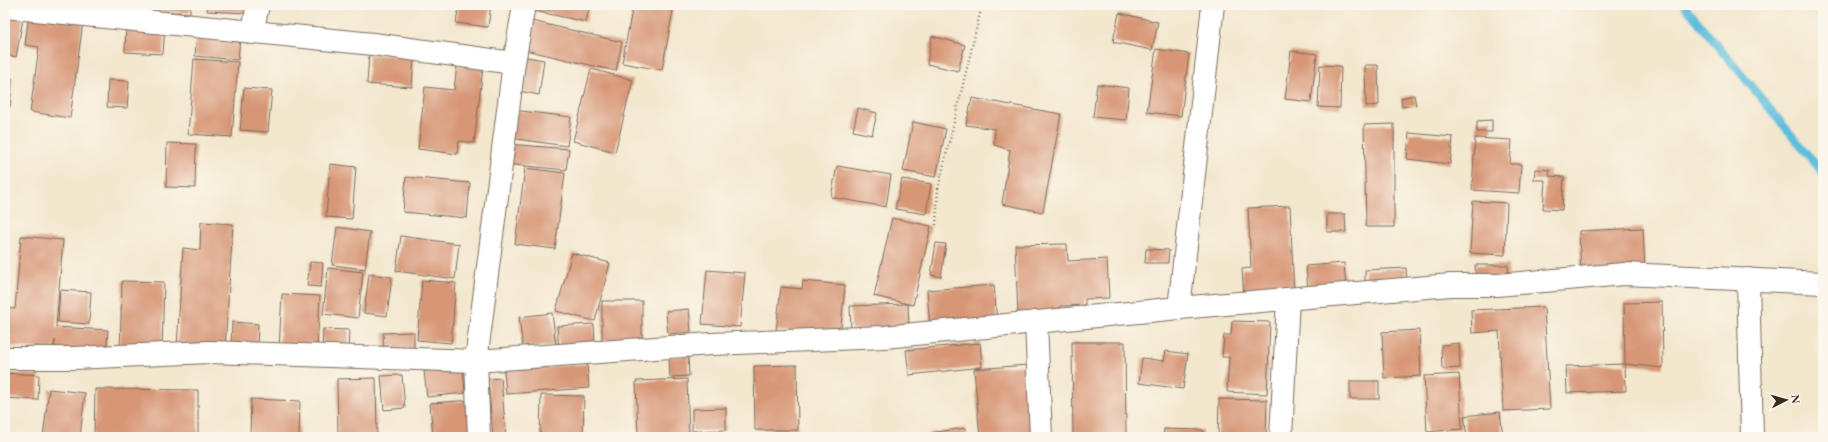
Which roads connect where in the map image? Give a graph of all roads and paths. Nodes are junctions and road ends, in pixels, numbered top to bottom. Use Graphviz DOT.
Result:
graph roads {
  1 [pos="258,5"];
  2 [pos="524,5"];
  3 [pos="982,5"];
  4 [pos="1213,5"];
  5 [pos="5,7"];
  6 [pos="252,33"];
  7 [pos="514,63"];
  8 [pos="936,225"];
  9 [pos="1748,279"];
  10 [pos="1823,283"];
  11 [pos="1288,299"];
  12 [pos="1179,308"];
  13 [pos="1036,322"];
  14 [pos="5,358"];
  15 [pos="476,361"];
  16 [pos="479,437"];
  17 [pos="1041,437"];
  18 [pos="1282,437"];
  19 [pos="1752,437"];
  1 -- 6 [label="street"];
  2 -- 7 [label="street"];
  3 -- 8 [label="path"];
  4 -- 12 [label="street"];
  5 -- 6 [label="street"];
  6 -- 7 [label="street"];
  7 -- 15 [label="street"];
  9 -- 10 [label="street"];
  9 -- 11 [label="street"];
  9 -- 19 [label="street"];
  11 -- 12 [label="street"];
  11 -- 18 [label="street"];
  12 -- 13 [label="street"];
  13 -- 15 [label="street"];
  13 -- 17 [label="street"];
  14 -- 15 [label="street"];
  15 -- 16 [label="street"];
}
